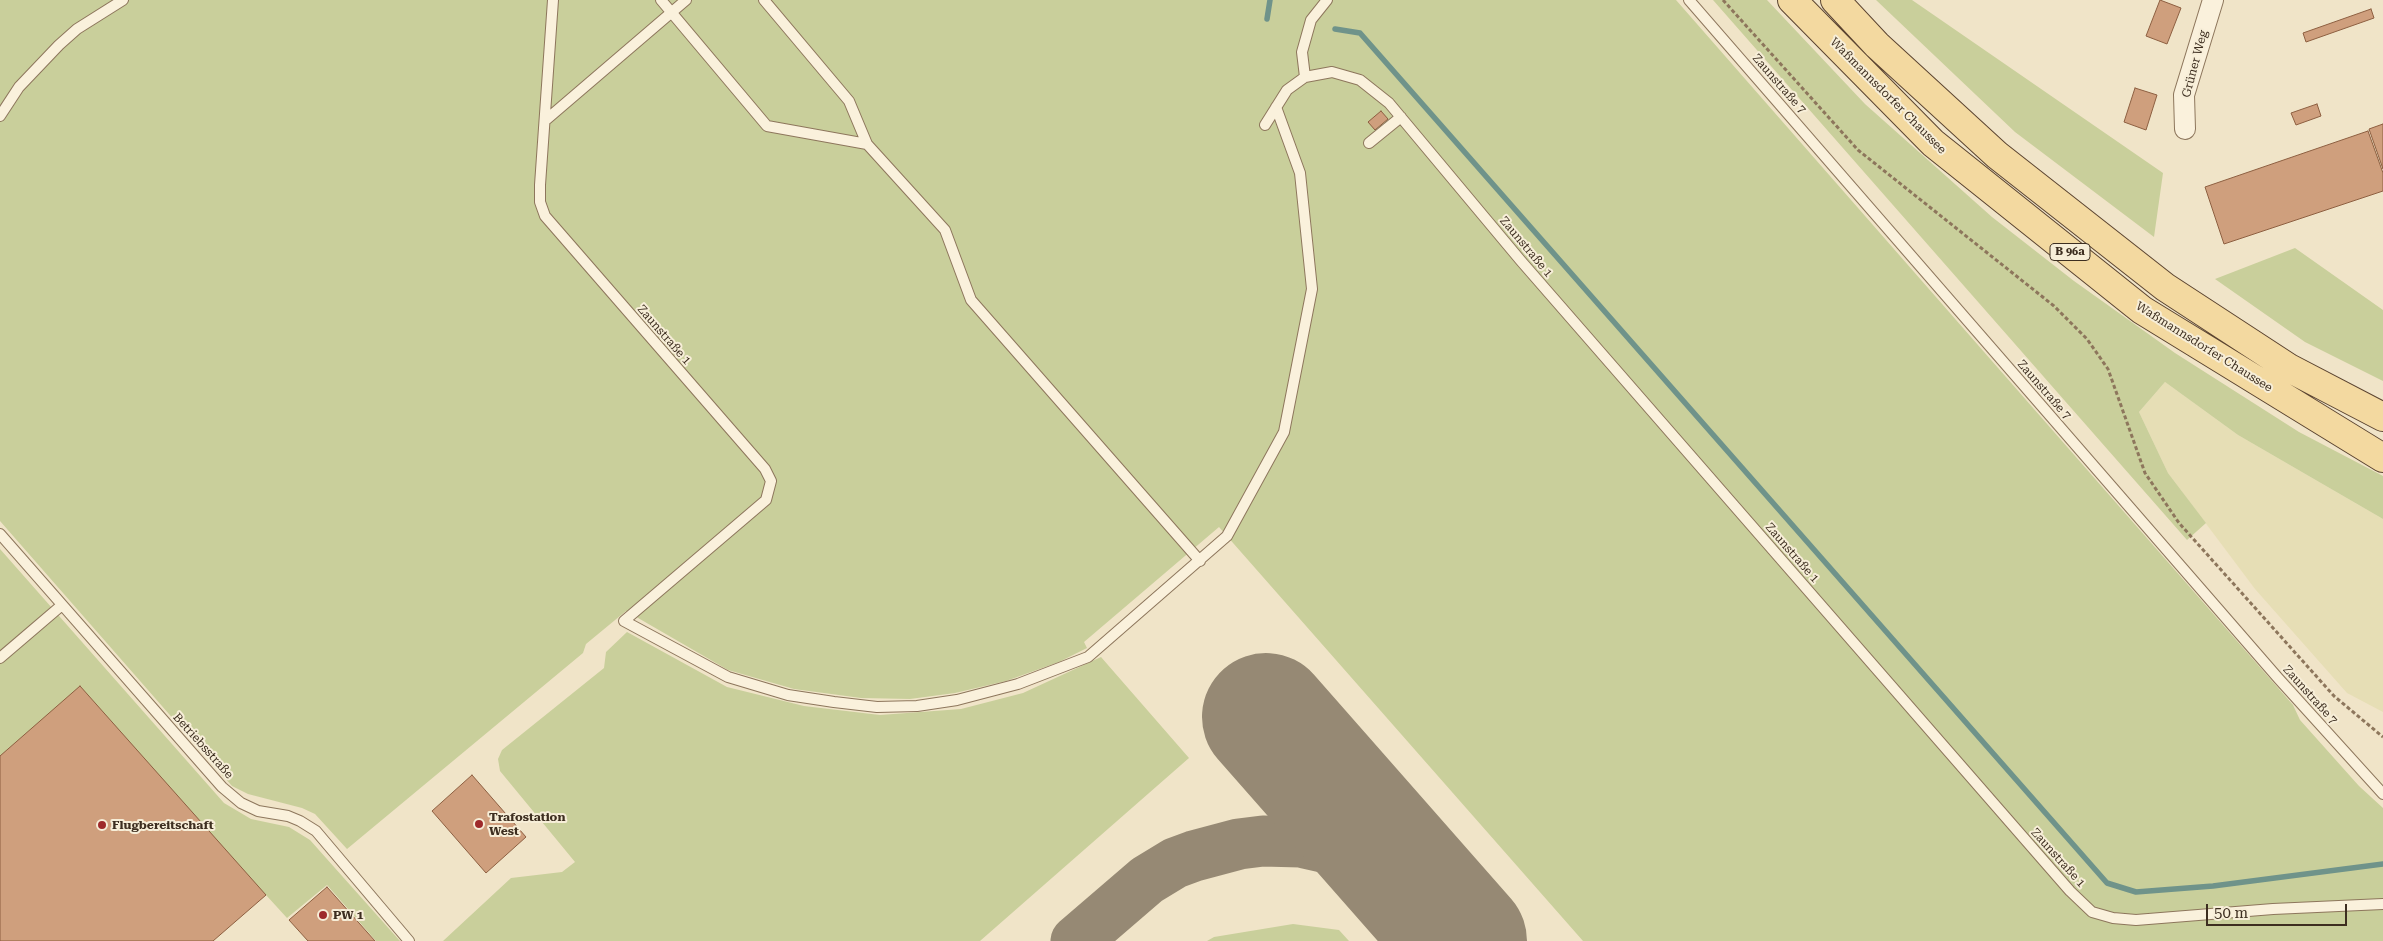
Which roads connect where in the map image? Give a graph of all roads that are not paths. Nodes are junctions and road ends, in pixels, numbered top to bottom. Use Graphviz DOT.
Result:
graph roads {
  1 [pos="123,0"];
  2 [pos="553,0"];
  3 [pos="661,0"];
  4 [pos="686,0"];
  5 [pos="764,0"];
  6 [pos="1327,0"];
  7 [pos="1689,0"];
  8 [pos="1792,0"];
  9 [pos="1835,0"];
  10 [pos="2212,0"];
  11 [pos="672,12"];
  12 [pos="1305,77"];
  13 [pos="1276,106"];
  14 [pos="0,116"];
  15 [pos="1401,117"];
  16 [pos="546,119"];
  17 [pos="1265,125"];
  18 [pos="2186,128"];
  19 [pos="1369,143"];
  20 [pos="867,144"];
  21 [pos="2383,417"];
  22 [pos="2383,458"];
  23 [pos="0,534"];
  24 [pos="1200,561"];
  25 [pos="62,605"];
  26 [pos="0,658"];
  27 [pos="2383,794"];
  28 [pos="2383,904"];
  29 [pos="409,941"];
  1 -- 14 [label="lane"];
  2 -- 16 [label="lane, Zaunstraße 1"];
  3 -- 11 [label="lane"];
  4 -- 11 [label="lane"];
  5 -- 20 [label="lane"];
  6 -- 12 [label="lane"];
  7 -- 27 [label="lane, Zaunstraße 7"];
  8 -- 22 [label="main road, Waßmannsdorfer Chaussee / B 96a"];
  9 -- 21 [label="main road, B 96a"];
  10 -- 18 [label="street, Grüner Weg"];
  11 -- 16 [label="lane"];
  11 -- 20 [label="lane"];
  12 -- 13 [label="lane, Zaunstraße 1"];
  12 -- 15 [label="lane, Zaunstraße 1"];
  13 -- 17 [label="lane, Zaunstraße 1"];
  13 -- 24 [label="lane"];
  15 -- 19 [label="lane"];
  15 -- 28 [label="lane, Zaunstraße 1"];
  16 -- 24 [label="lane, Zaunstraße 1"];
  20 -- 24 [label="lane"];
  23 -- 25 [label="lane, Betriebsstraße"];
  25 -- 26 [label="lane"];
  25 -- 29 [label="lane, Betriebsstraße"];
}
